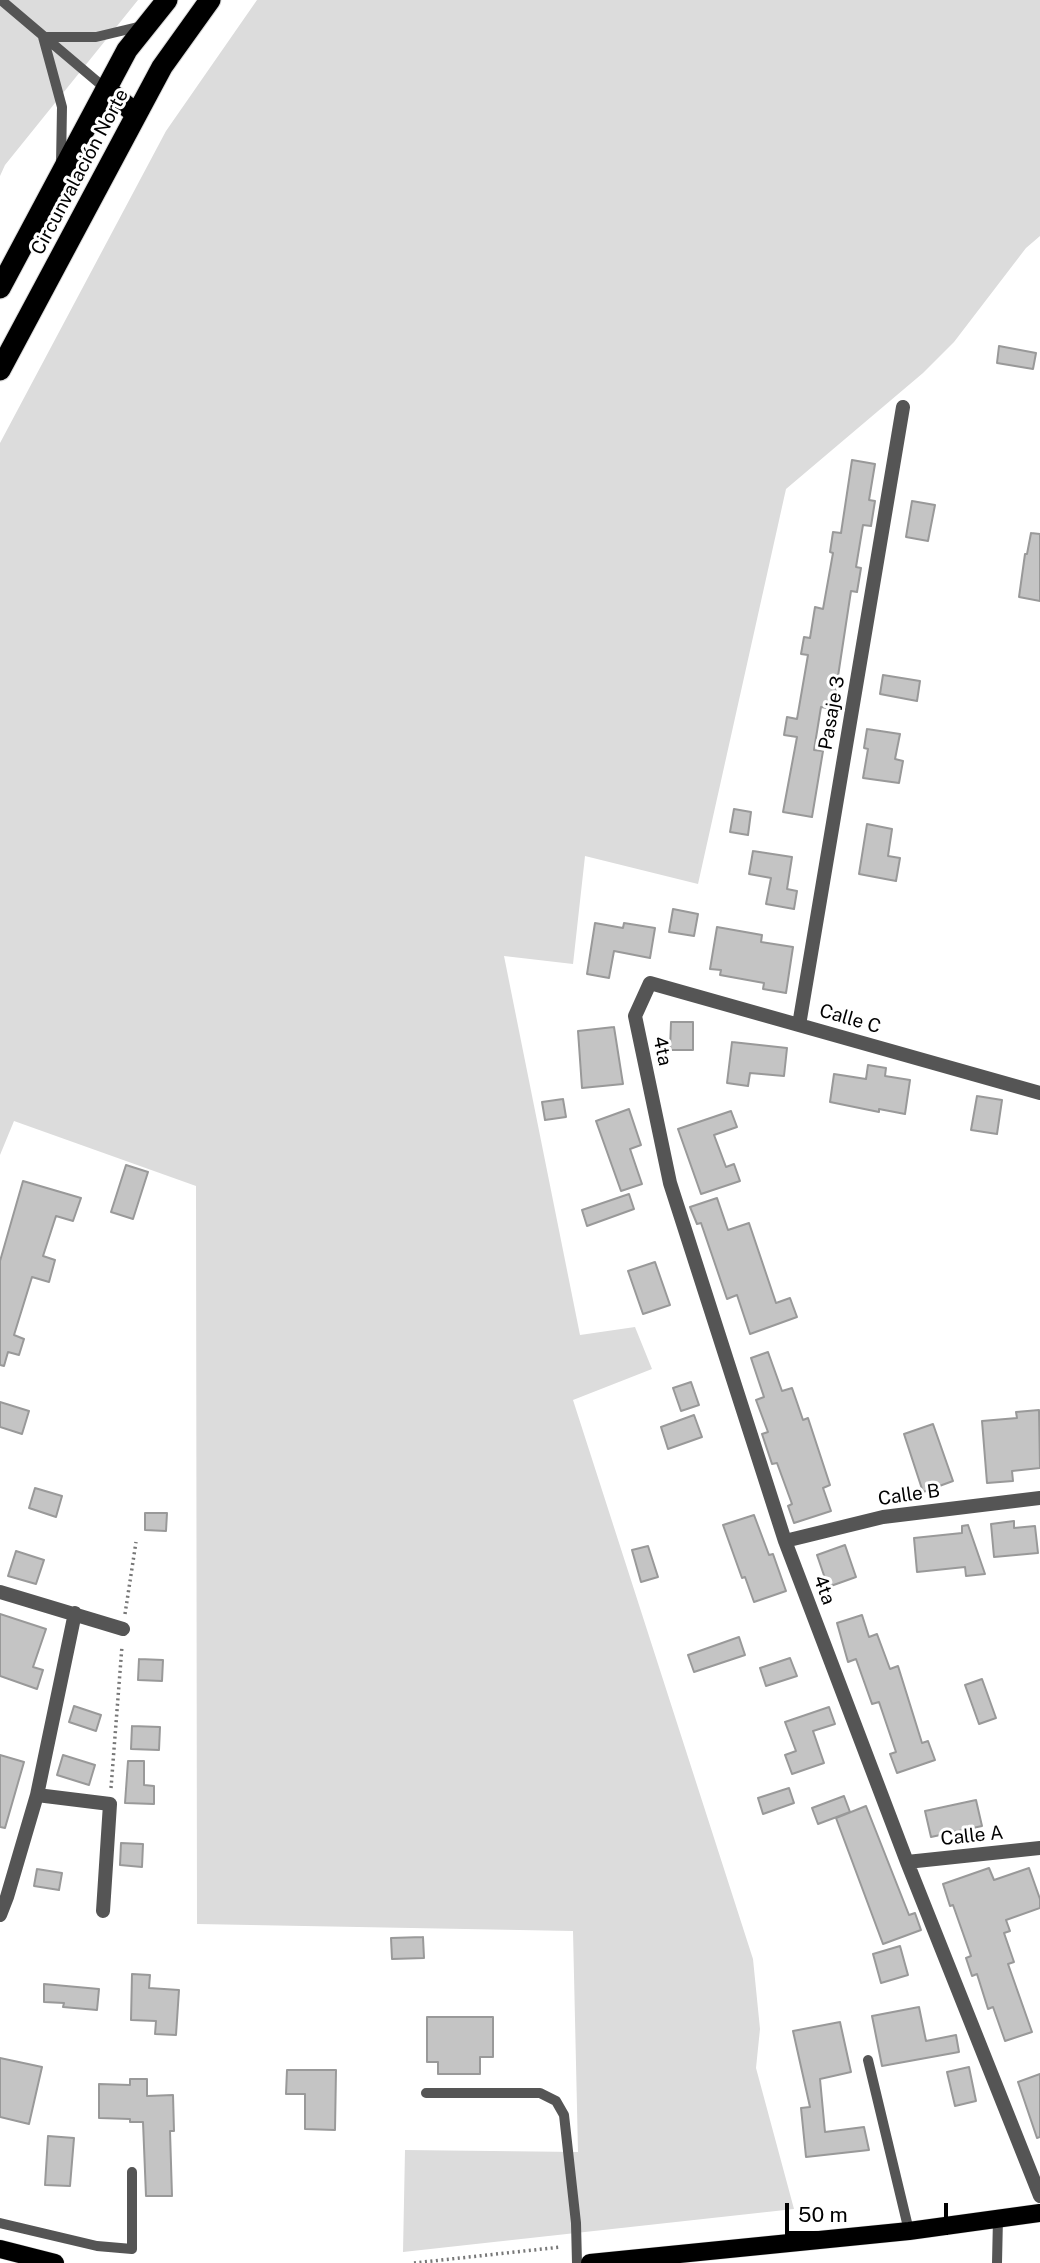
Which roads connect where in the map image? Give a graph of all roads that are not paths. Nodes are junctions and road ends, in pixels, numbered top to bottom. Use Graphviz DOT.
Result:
graph roads {
  1 [pos="1,0"];
  2 [pos="167,0"];
  3 [pos="210,0"];
  4 [pos="147,25"];
  5 [pos="43,37"];
  6 [pos="106,89"];
  7 [pos="136,114"];
  8 [pos="61,172"];
  9 [pos="0,288"];
  10 [pos="0,370"];
  11 [pos="903,407"];
  12 [pos="650,983"];
  13 [pos="799,1024"];
  14 [pos="1040,1093"];
  15 [pos="1040,1499"];
  16 [pos="785,1541"];
  17 [pos="0,1592"];
  18 [pos="75,1613"];
  19 [pos="123,1629"];
  20 [pos="37,1795"];
  21 [pos="1040,1847"];
  22 [pos="907,1862"];
  23 [pos="103,1911"];
  24 [pos="0,1915"];
  25 [pos="868,2060"];
  26 [pos="426,2094"];
  27 [pos="132,2172"];
  28 [pos="1040,2196"];
  29 [pos="1040,2213"];
  30 [pos="998,2218"];
  31 [pos="0,2223"];
  32 [pos="909,2231"];
  33 [pos="0,2249"];
  34 [pos="704,2257"];
  35 [pos="55,2263"];
  36 [pos="577,2263"];
  37 [pos="590,2263"];
  38 [pos="997,2263"];
  1 -- 5 [label="lane"];
  2 -- 4 [label="highway, Circunvalación Norte"];
  3 -- 7 [label="highway, Circunvalación Norte"];
  4 -- 5 [label="lane"];
  4 -- 6 [label="highway, Circunvalación Norte"];
  5 -- 6 [label="lane"];
  5 -- 8 [label="lane"];
  6 -- 7 [label="highway"];
  6 -- 8 [label="highway, Circunvalación Norte"];
  7 -- 10 [label="highway, Circunvalación Norte"];
  8 -- 9 [label="highway, Circunvalación Norte"];
  11 -- 13 [label="street, Pasaje 3"];
  12 -- 13 [label="street, Calle C"];
  12 -- 16 [label="street, 4ta"];
  13 -- 14 [label="street, Calle C"];
  15 -- 16 [label="street, Calle B"];
  16 -- 22 [label="street, 4ta"];
  17 -- 18 [label="street"];
  18 -- 19 [label="street"];
  18 -- 20 [label="street"];
  20 -- 23 [label="street"];
  20 -- 24 [label="street"];
  21 -- 22 [label="street, Calle A"];
  22 -- 28 [label="street, 4ta"];
  25 -- 32 [label="lane"];
  26 -- 36 [label="lane"];
  27 -- 31 [label="lane"];
  29 -- 30 [label="main road"];
  30 -- 32 [label="main road"];
  30 -- 38 [label="lane"];
  32 -- 34 [label="main road"];
  33 -- 35 [label="main road"];
  34 -- 37 [label="main road"];
}
